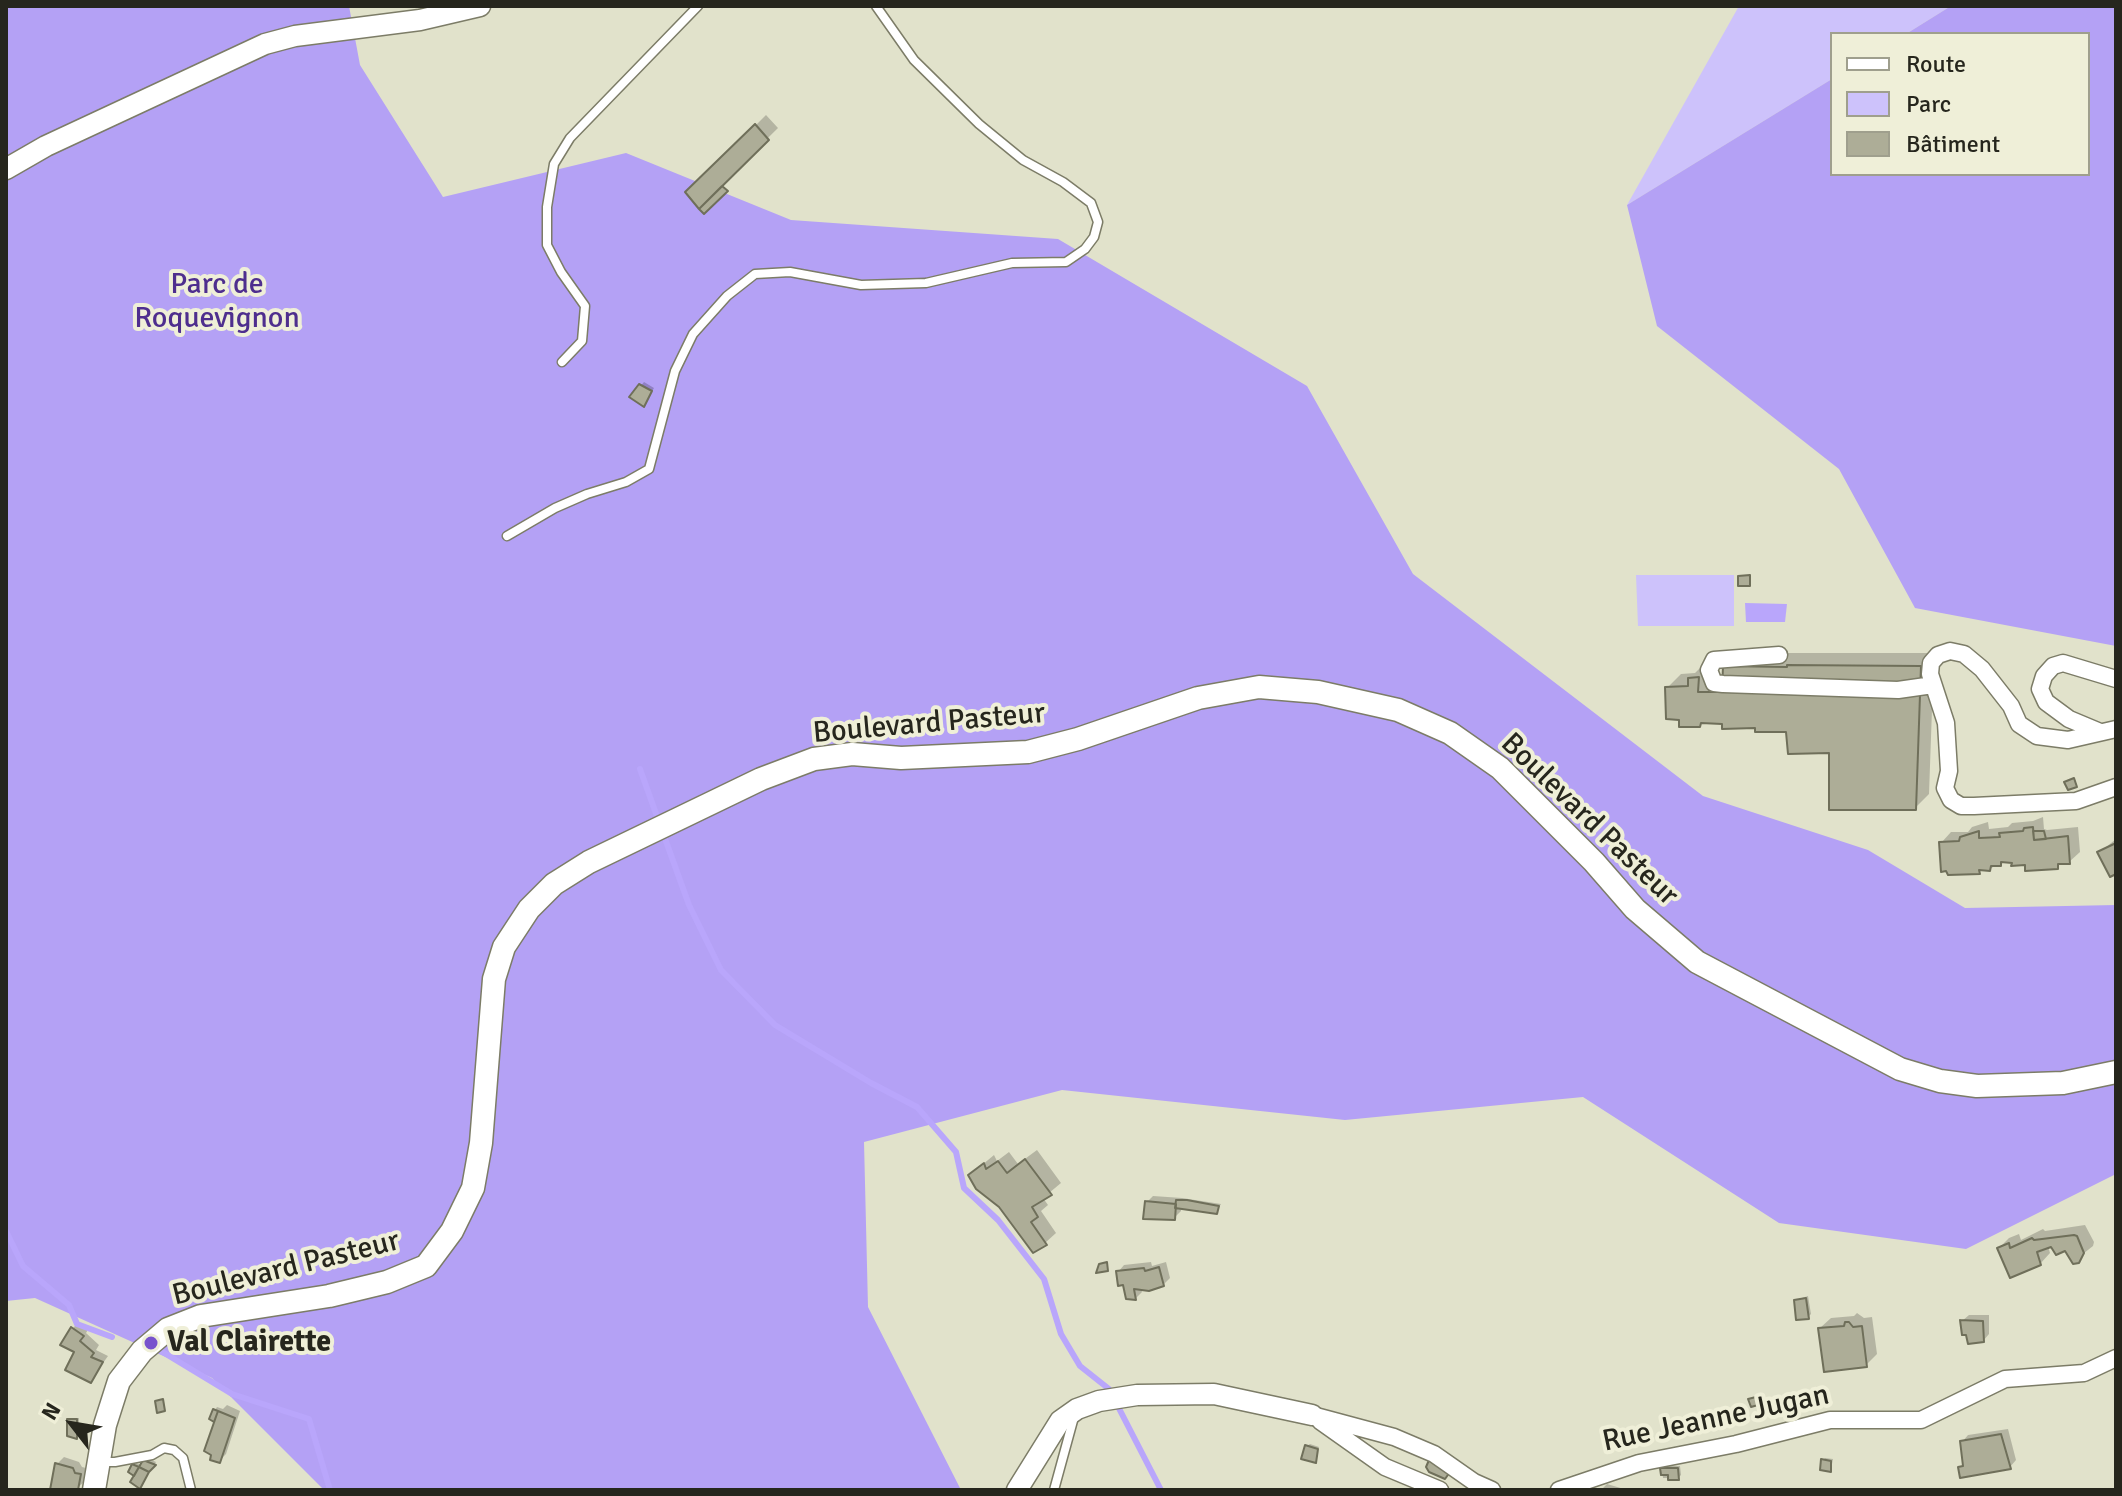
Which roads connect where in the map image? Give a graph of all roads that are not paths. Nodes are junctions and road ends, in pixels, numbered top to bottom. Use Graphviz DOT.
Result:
graph roads {
  1 [pos="480,6"];
  2 [pos="698,6"];
  3 [pos="876,6"];
  4 [pos="6,169"];
  5 [pos="562,362"];
  6 [pos="507,536"];
  7 [pos="1779,655"];
  8 [pos="2116,679"];
  9 [pos="1933,685"];
  10 [pos="2108,731"];
  11 [pos="2116,787"];
  12 [pos="2116,1072"];
  13 [pos="2116,1358"];
  14 [pos="1077,1409"];
  15 [pos="1312,1415"];
  16 [pos="99,1462"];
  17 [pos="94,1490"];
  18 [pos="191,1490"];
  19 [pos="1017,1490"];
  20 [pos="1054,1490"];
  21 [pos="1440,1490"];
  22 [pos="1492,1490"];
  23 [pos="1559,1490"];
  1 -- 4 [label="street"];
  2 -- 5 [label="lane"];
  3 -- 6 [label="lane"];
  7 -- 9 [label="street"];
  8 -- 10 [label="street"];
  9 -- 10 [label="street"];
  9 -- 11 [label="street"];
  12 -- 16 [label="main road, Boulevard Pasteur"];
  13 -- 23 [label="street, Rue Jeanne Jugan"];
  14 -- 15 [label="street"];
  14 -- 19 [label="street"];
  14 -- 20 [label="lane"];
  15 -- 21 [label="street"];
  15 -- 22 [label="street"];
  16 -- 17 [label="main road, Boulevard Pasteur"];
  16 -- 18 [label="lane"];
}
